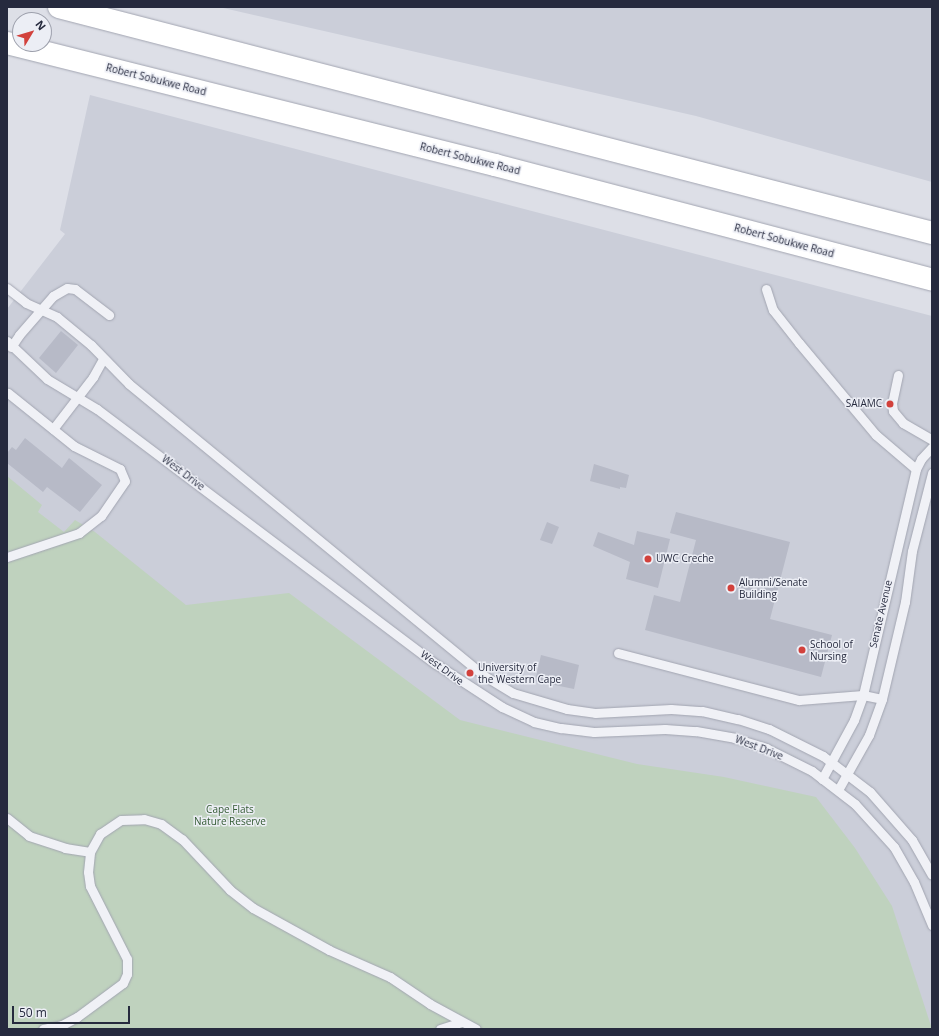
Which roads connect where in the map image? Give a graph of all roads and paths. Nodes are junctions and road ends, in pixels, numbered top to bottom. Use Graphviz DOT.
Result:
graph roads {
  1 [pos="59,7"];
  2 [pos="7,43"];
  3 [pos="932,233"];
  4 [pos="932,280"];
  5 [pos="7,288"];
  6 [pos="766,289"];
  7 [pos="41,310"];
  8 [pos="109,315"];
  9 [pos="9,344"];
  10 [pos="103,359"];
  11 [pos="898,374"];
  12 [pos="8,393"];
  13 [pos="78,397"];
  14 [pos="53,429"];
  15 [pos="932,440"];
  16 [pos="932,447"];
  17 [pos="916,469"];
  18 [pos="932,473"];
  19 [pos="7,557"];
  20 [pos="893,565"];
  21 [pos="910,569"];
  22 [pos="618,653"];
  23 [pos="863,695"];
  24 [pos="882,699"];
  25 [pos="832,762"];
  26 [pos="848,773"];
  27 [pos="822,779"];
  28 [pos="838,790"];
  29 [pos="7,818"];
  30 [pos="90,852"];
  31 [pos="932,875"];
  32 [pos="932,925"];
  33 [pos="461,1022"];
  34 [pos="67,1027"];
  35 [pos="43,1029"];
  36 [pos="440,1029"];
  37 [pos="476,1029"];
  1 -- 3 [label="main road"];
  2 -- 4 [label="main road, Robert Sobukwe Road"];
  5 -- 7 [label="lane, West Drive"];
  6 -- 17 [label="lane"];
  7 -- 8 [label="lane"];
  7 -- 9 [label="lane"];
  7 -- 10 [label="lane, West Drive"];
  9 -- 13 [label="lane, West Drive"];
  10 -- 13 [label="lane"];
  10 -- 25 [label="lane, West Drive"];
  11 -- 15 [label="lane"];
  12 -- 14 [label="lane"];
  13 -- 14 [label="lane"];
  13 -- 27 [label="lane, West Drive"];
  14 -- 19 [label="lane"];
  16 -- 17 [label="lane, Senate Avenue"];
  17 -- 20 [label="lane, Senate Avenue"];
  18 -- 21 [label="lane, Senate Avenue"];
  20 -- 21 [label="lane"];
  20 -- 23 [label="lane, Senate Avenue"];
  21 -- 24 [label="lane, Senate Avenue"];
  22 -- 23 [label="lane"];
  23 -- 24 [label="lane"];
  23 -- 25 [label="lane, Senate Avenue"];
  24 -- 26 [label="lane, Senate Avenue"];
  25 -- 26 [label="lane, West Drive"];
  25 -- 27 [label="lane, Senate Avenue"];
  26 -- 28 [label="lane, Senate Avenue"];
  26 -- 31 [label="lane, West Drive"];
  27 -- 28 [label="lane, West Drive"];
  28 -- 32 [label="lane, West Drive"];
  29 -- 30 [label="lane"];
  30 -- 33 [label="lane"];
  30 -- 34 [label="lane"];
  33 -- 36 [label="lane"];
  33 -- 37 [label="lane"];
  34 -- 35 [label="lane"];
}
